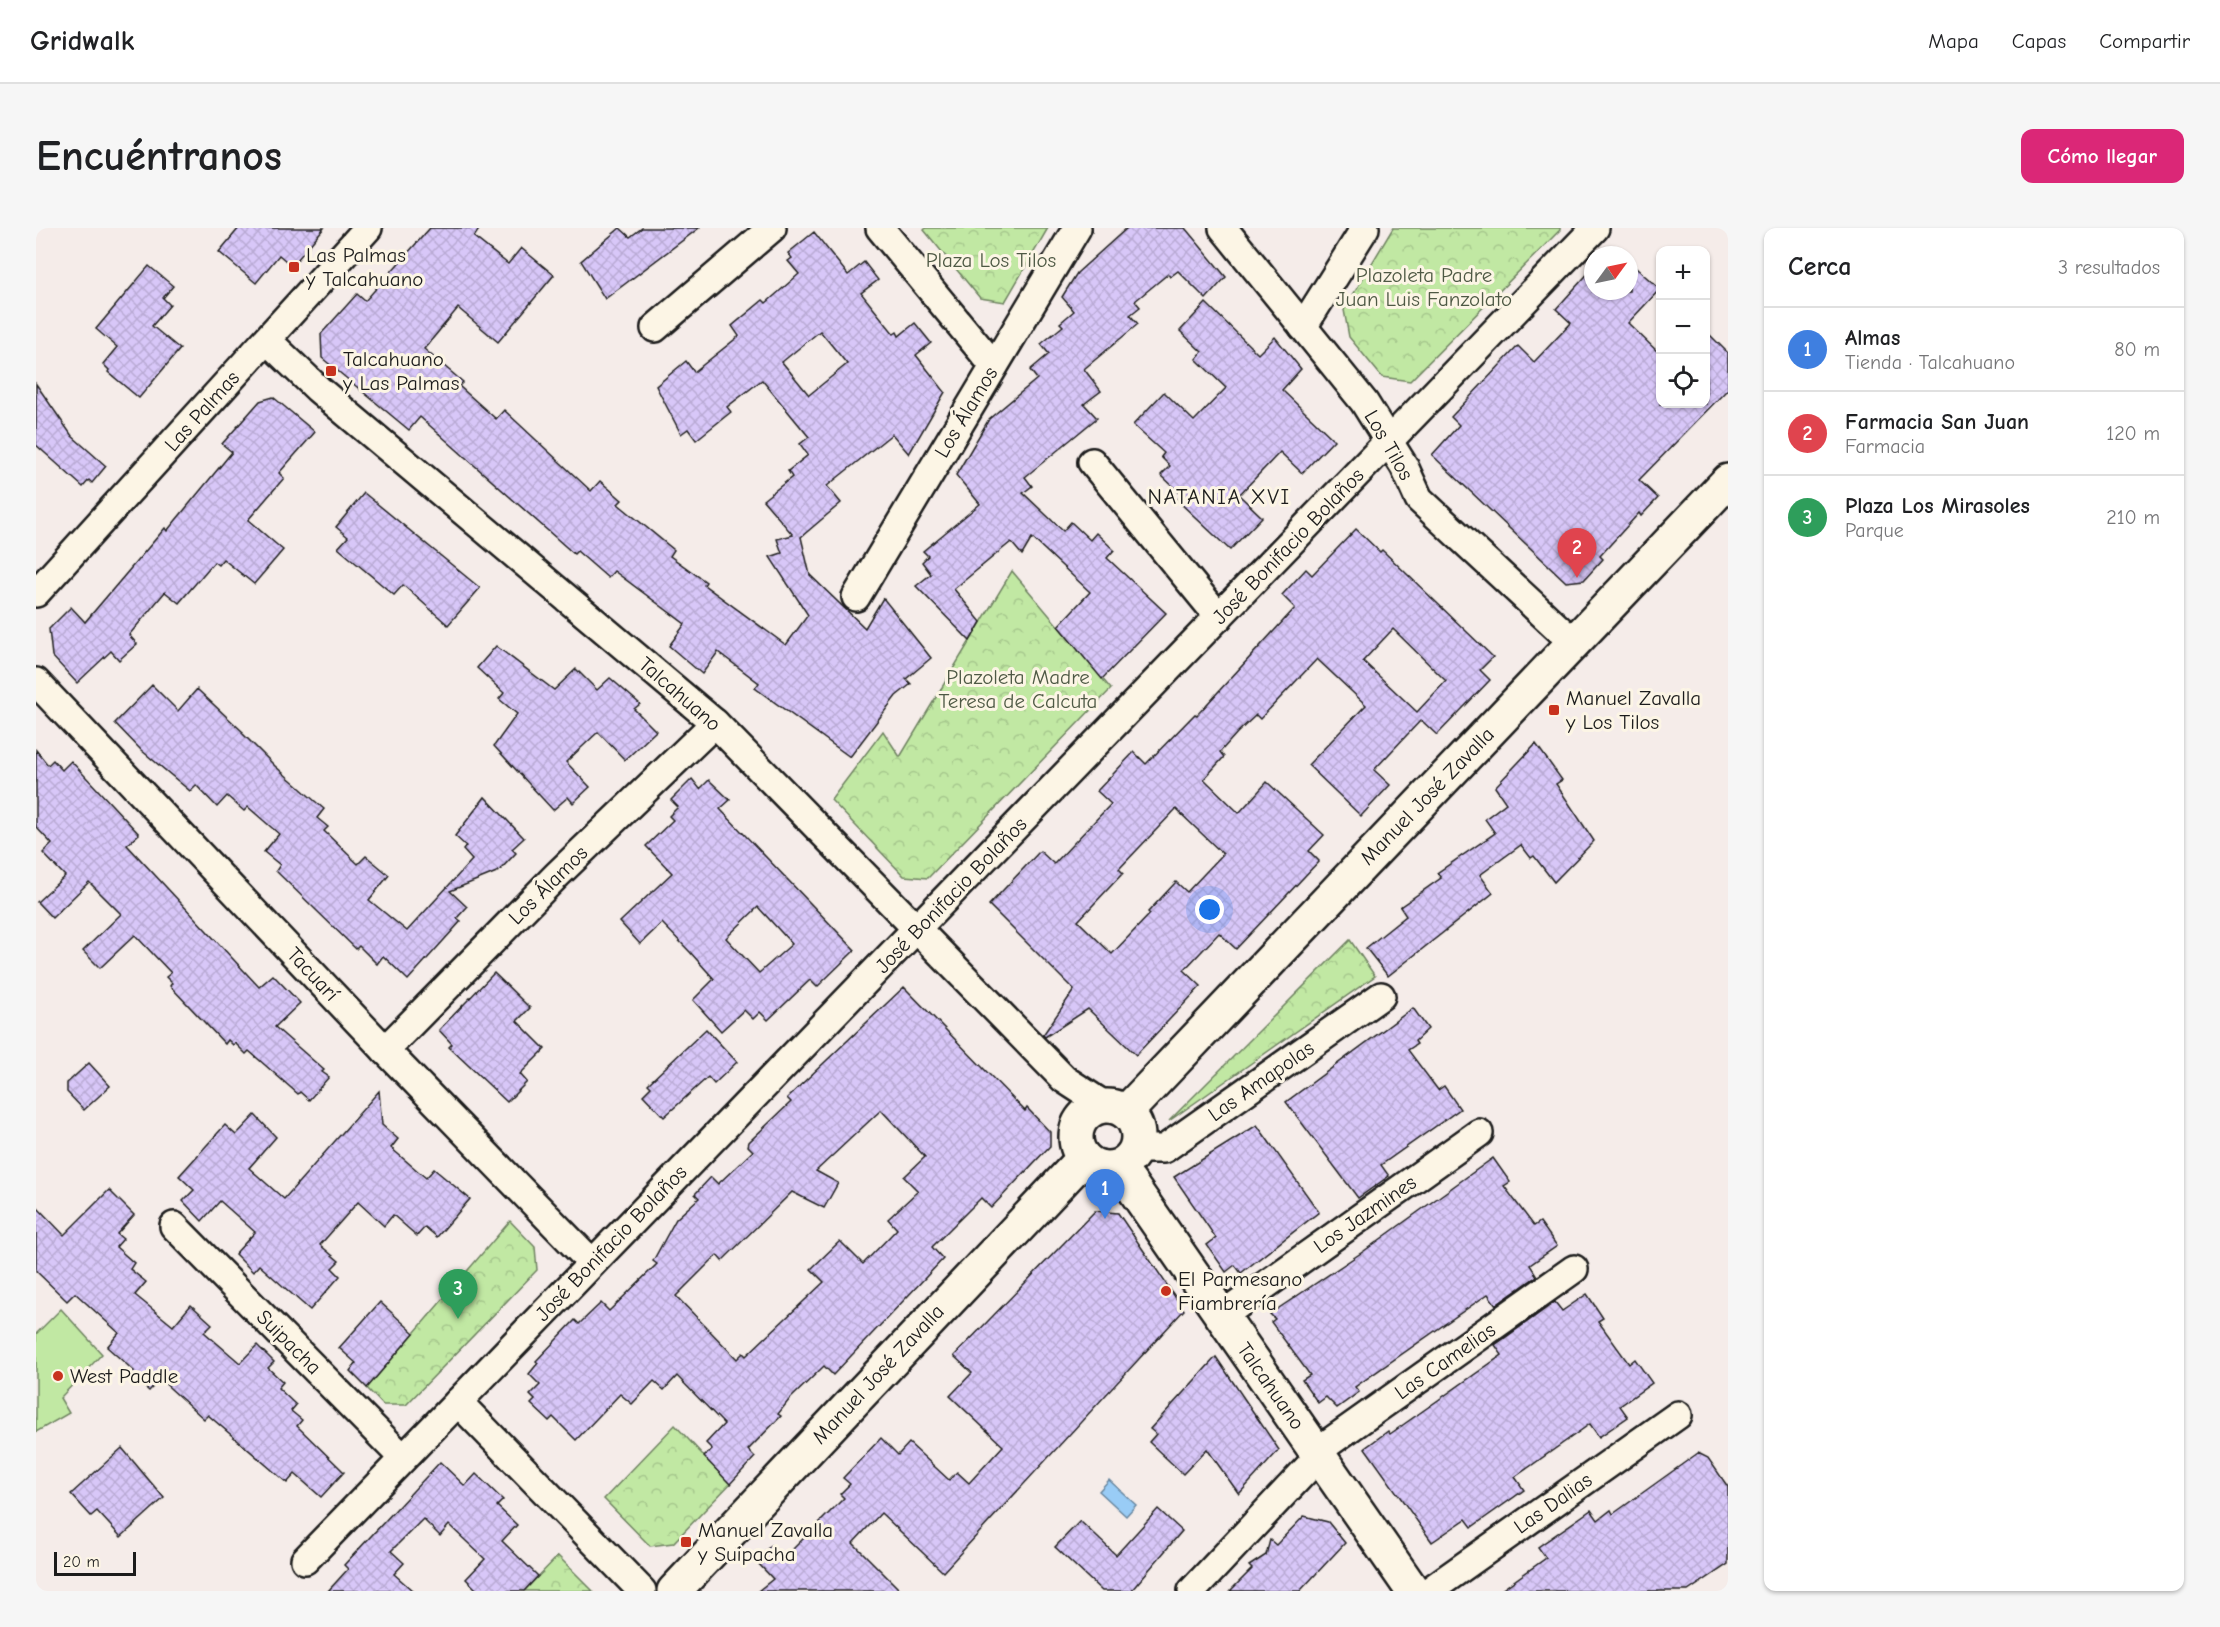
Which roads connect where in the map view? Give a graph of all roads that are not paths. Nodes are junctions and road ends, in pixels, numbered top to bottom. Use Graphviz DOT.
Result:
graph roads {
  1 [pos="368,228"];
  2 [pos="772,228"];
  3 [pos="880,228"];
  4 [pos="1077,228"];
  5 [pos="1223,228"];
  6 [pos="1365,228"];
  7 [pos="1595,228"];
  8 [pos="1303,327"];
  9 [pos="655,328"];
  10 [pos="267,340"];
  11 [pos="994,366"];
  12 [pos="1387,443"];
  13 [pos="1092,462"];
  14 [pos="1728,481"];
  15 [pos="36,593"];
  16 [pos="856,597"];
  17 [pos="1219,618"];
  18 [pos="1574,643"];
  19 [pos="36,682"];
  20 [pos="715,723"];
  21 [pos="917,930"];
  22 [pos="1381,996"];
  23 [pos="385,1050"];
  24 [pos="1105,1111"];
  25 [pos="1479,1133"];
  26 [pos="1115,1163"];
  27 [pos="174,1226"];
  28 [pos="592,1263"];
  29 [pos="1574,1269"];
  30 [pos="1222,1316"];
  31 [pos="458,1402"];
  32 [pos="1678,1415"];
  33 [pos="1318,1454"];
  34 [pos="403,1458"];
  35 [pos="305,1560"];
  36 [pos="642,1591"];
  37 [pos="674,1591"];
  38 [pos="1192,1591"];
  39 [pos="1413,1591"];
  40 [pos="1429,1591"];
  1 -- 10 [label="street, Las Palmas"];
  2 -- 9 [label="street"];
  3 -- 11 [label="street"];
  4 -- 11 [label="street, Los Álamos"];
  5 -- 8 [label="street, Los Tilos"];
  6 -- 8 [label="street"];
  7 -- 12 [label="street, José Bonifacio Bolaños"];
  8 -- 12 [label="street, Los Tilos"];
  10 -- 15 [label="street, Las Palmas"];
  10 -- 20 [label="street, Talcahuano"];
  11 -- 16 [label="street, Los Álamos"];
  12 -- 17 [label="street, José Bonifacio Bolaños"];
  12 -- 18 [label="street, Los Tilos"];
  13 -- 17 [label="street"];
  14 -- 18 [label="street, Manuel José Zavalla"];
  17 -- 21 [label="street, José Bonifacio Bolaños"];
  18 -- 24 [label="street, Manuel José Zavalla"];
  19 -- 23 [label="street, Tacuarí"];
  20 -- 21 [label="street, Talcahuano"];
  20 -- 23 [label="street, Los Álamos"];
  21 -- 24 [label="street, Talcahuano"];
  21 -- 28 [label="street, José Bonifacio Bolaños"];
  22 -- 26 [label="street, Las Amapolas"];
  23 -- 28 [label="street, Tacuarí"];
  24 -- 26 [label="street"];
  24 -- 26 [label="street"];
  25 -- 30 [label="street, Los Jazmines"];
  26 -- 30 [label="street, Talcahuano"];
  26 -- 37 [label="street, Manuel José Zavalla"];
  27 -- 34 [label="street, Suipacha"];
  28 -- 31 [label="street, José Bonifacio Bolaños"];
  29 -- 33 [label="street, Las Camelias"];
  30 -- 33 [label="street, Talcahuano"];
  31 -- 34 [label="street, José Bonifacio Bolaños"];
  31 -- 36 [label="street"];
  32 -- 40 [label="street, Las Dalias"];
  33 -- 38 [label="street, Las Camelias"];
  33 -- 39 [label="street, Talcahuano"];
  34 -- 35 [label="street, José Bonifacio Bolaños"];
}
